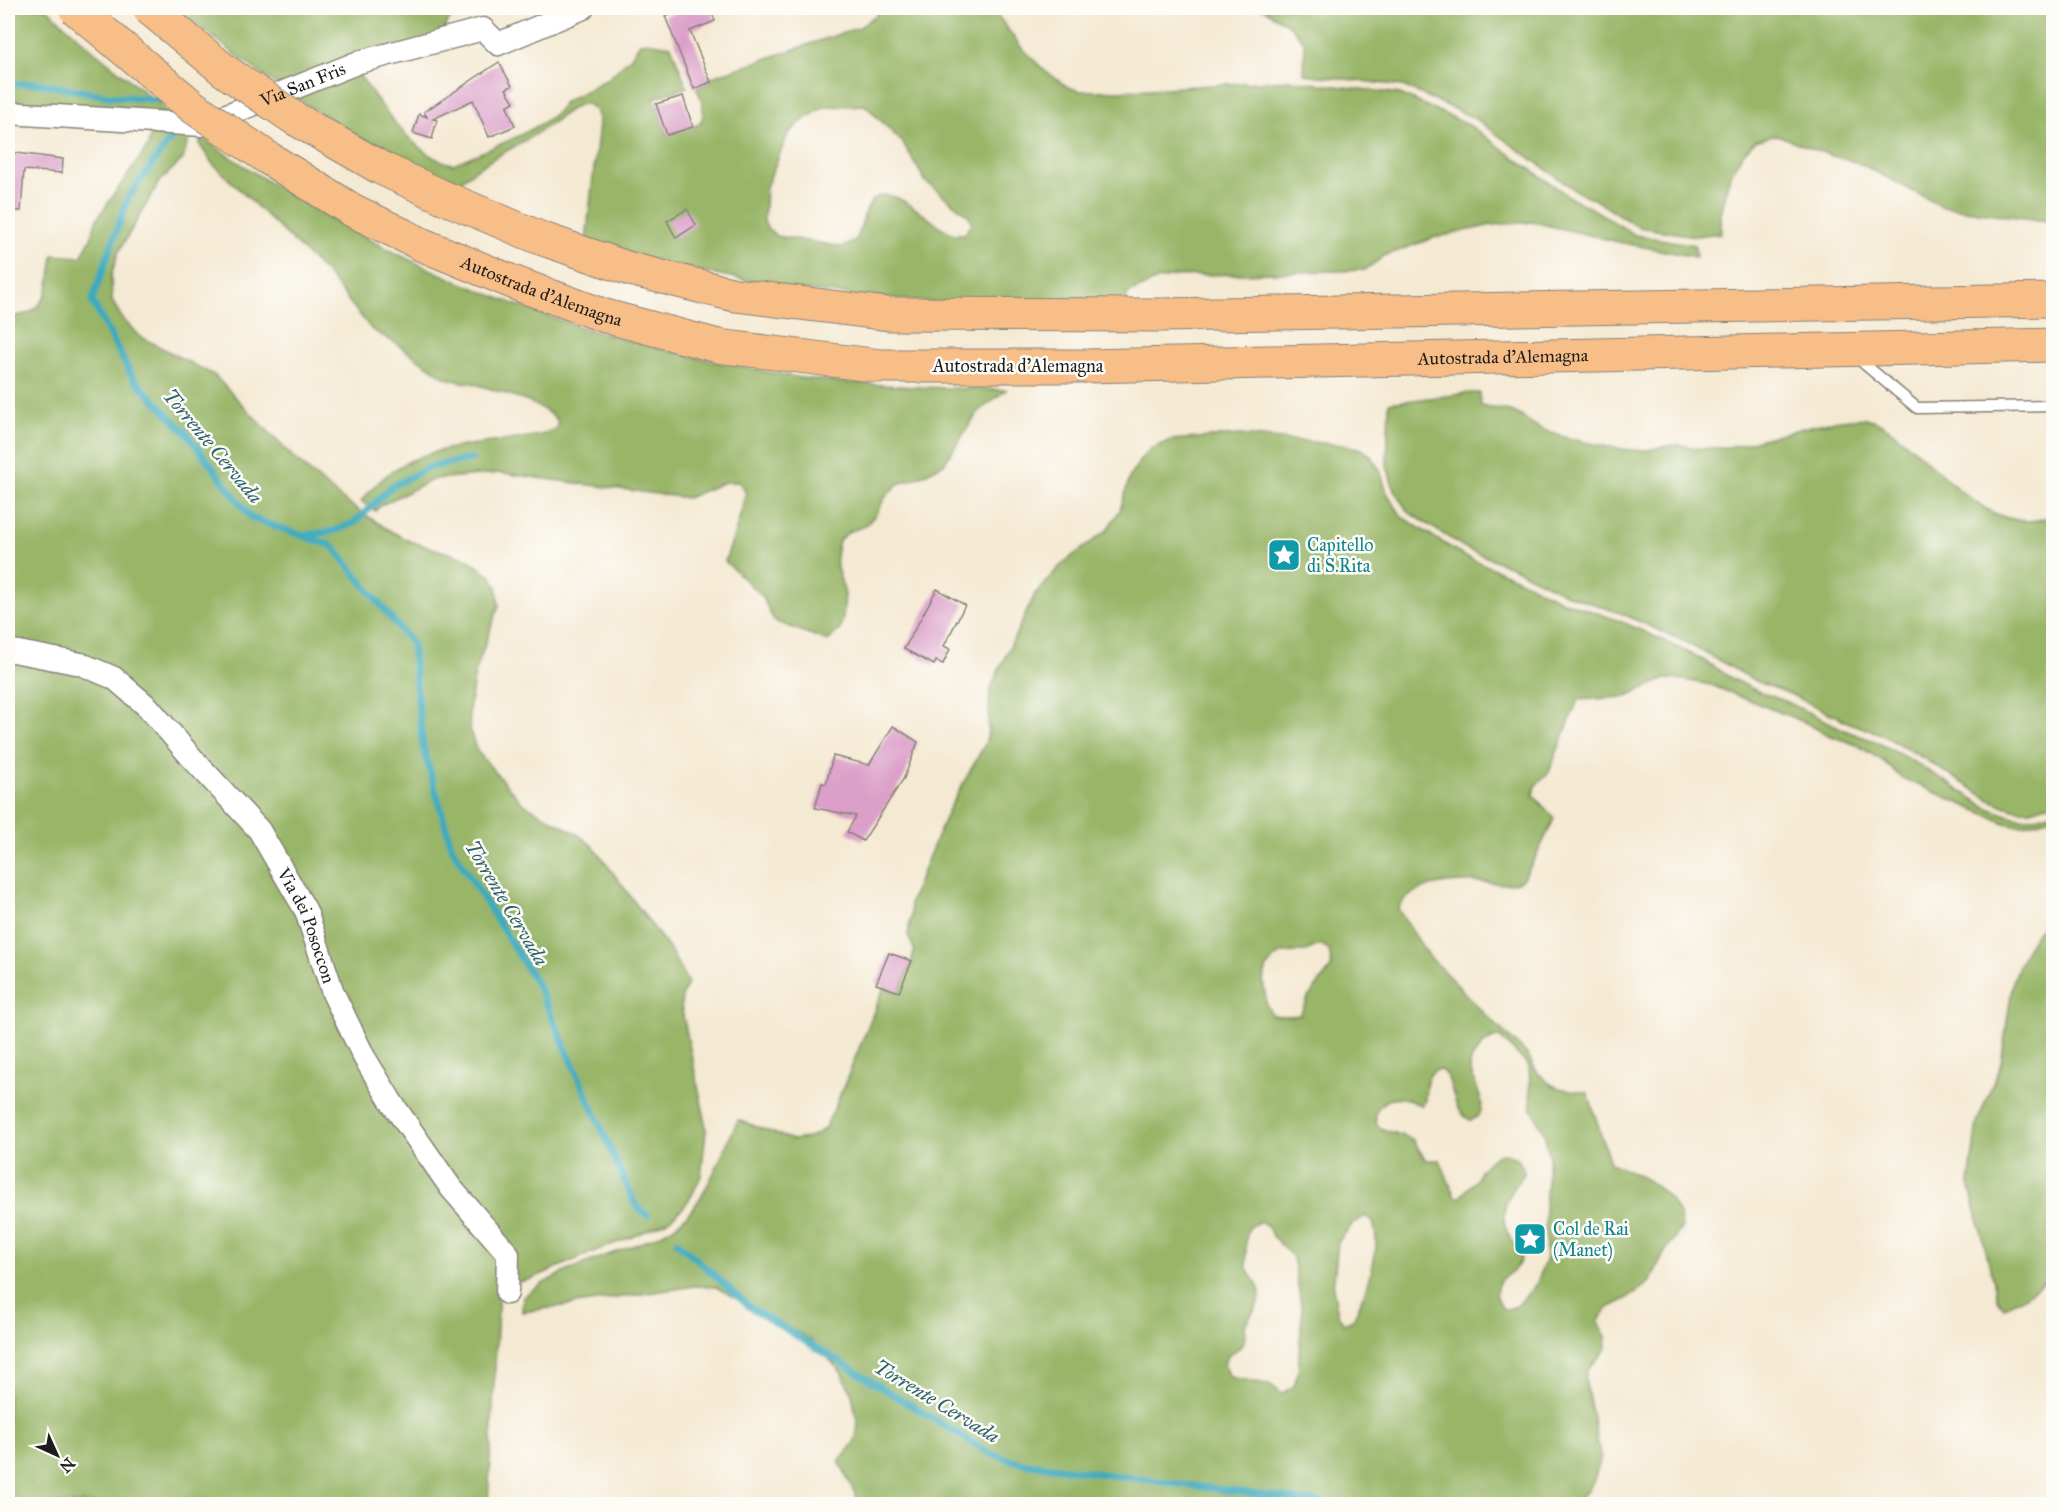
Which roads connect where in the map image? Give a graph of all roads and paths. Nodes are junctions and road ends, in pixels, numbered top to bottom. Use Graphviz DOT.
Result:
graph roads {
  1 [pos="75,8"];
  2 [pos="149,8"];
  3 [pos="583,8"];
  4 [pos="8,113"];
  5 [pos="2054,300"];
  6 [pos="2054,345"];
  7 [pos="1847,349"];
  8 [pos="2054,406"];
  9 [pos="8,650"];
  10 [pos="507,1293"];
  1 -- 7 [label="highway, Autostrada d'Alemagna, bridge"];
  2 -- 5 [label="highway, bridge"];
  3 -- 4 [label="street, Via San Fris"];
  6 -- 7 [label="highway, Autostrada d'Alemagna"];
  7 -- 8 [label="lane"];
  9 -- 10 [label="street, Via dei Posoccon"];
}
